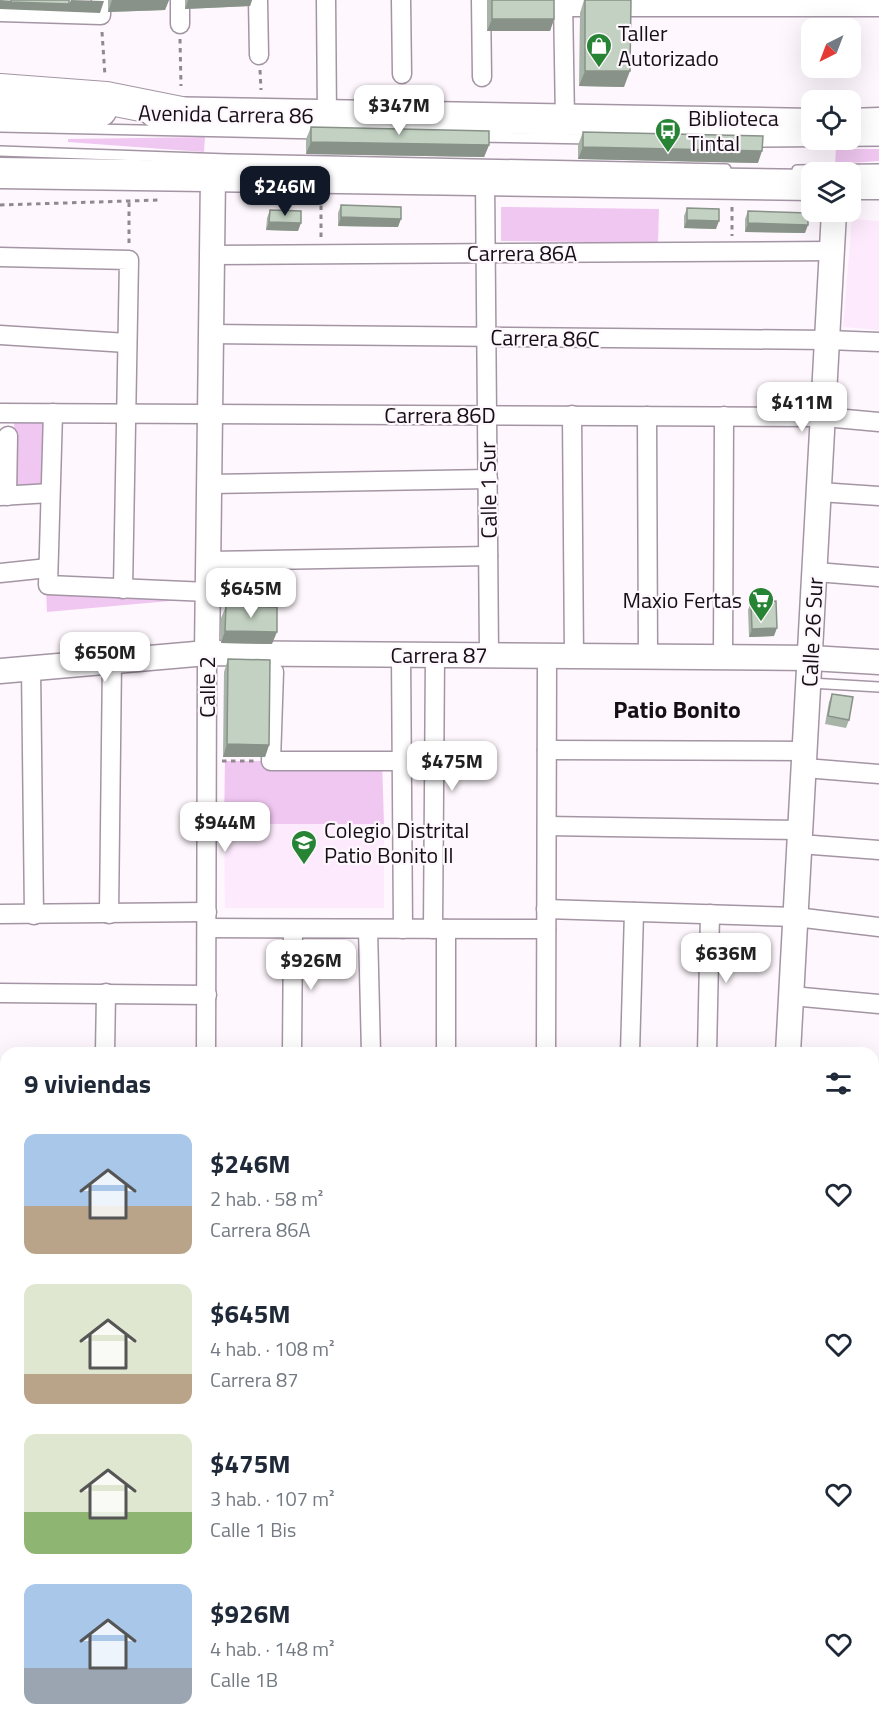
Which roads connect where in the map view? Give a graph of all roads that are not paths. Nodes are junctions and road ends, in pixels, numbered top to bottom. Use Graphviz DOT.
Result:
graph roads {
  1 [pos="180,0"];
  2 [pos="258,0"];
  3 [pos="326,0"];
  4 [pos="401,0"];
  5 [pos="481,0"];
  6 [pos="563,4"];
  7 [pos="101,7"];
  8 [pos="879,7"];
  9 [pos="0,12"];
  10 [pos="180,24"];
  11 [pos="259,55"];
  12 [pos="402,74"];
  13 [pos="482,76"];
  14 [pos="0,90"];
  15 [pos="181,99"];
  16 [pos="0,109"];
  17 [pos="565,120"];
  18 [pos="879,123"];
  19 [pos="801,124"];
  20 [pos="861,124"];
  21 [pos="328,125"];
  22 [pos="0,127"];
  23 [pos="460,137"];
  24 [pos="603,140"];
  25 [pos="879,141"];
  26 [pos="746,142"];
  27 [pos="0,151"];
  28 [pos="734,169"];
  29 [pos="879,169"];
  30 [pos="0,173"];
  31 [pos="213,176"];
  32 [pos="799,177"];
  33 [pos="485,180"];
  34 [pos="861,184"];
  35 [pos="879,184"];
  36 [pos="169,187"];
  37 [pos="0,190"];
  38 [pos="833,222"];
  39 [pos="832,251"];
  40 [pos="485,254"];
  41 [pos="212,255"];
  42 [pos="0,257"];
  43 [pos="211,334"];
  44 [pos="0,335"];
  45 [pos="486,337"];
  46 [pos="828,340"];
  47 [pos="879,342"];
  48 [pos="127,343"];
  49 [pos="0,413"];
  50 [pos="53,413"];
  51 [pos="126,414"];
  52 [pos="210,414"];
  53 [pos="487,415"];
  54 [pos="572,415"];
  55 [pos="647,416"];
  56 [pos="724,416"];
  57 [pos="824,417"];
  58 [pos="879,422"];
  59 [pos="8,436"];
  60 [pos="488,479"];
  61 [pos="209,484"];
  62 [pos="820,492"];
  63 [pos="50,493"];
  64 [pos="3,496"];
  65 [pos="879,496"];
  66 [pos="488,556"];
  67 [pos="208,561"];
  68 [pos="816,572"];
  69 [pos="0,573"];
  70 [pos="48,577"];
  71 [pos="879,577"];
  72 [pos="123,589"];
  73 [pos="208,592"];
  74 [pos="207,653"];
  75 [pos="402,655"];
  76 [pos="435,655"];
  77 [pos="489,655"];
  78 [pos="547,656"];
  79 [pos="574,656"];
  80 [pos="648,657"];
  81 [pos="723,657"];
  82 [pos="811,658"];
  83 [pos="112,662"];
  84 [pos="879,662"];
  85 [pos="31,668"];
  86 [pos="0,671"];
  87 [pos="274,672"];
  88 [pos="810,683"];
  89 [pos="879,687"];
  90 [pos="547,750"];
  91 [pos="805,759"];
  92 [pos="402,761"];
  93 [pos="879,774"];
  94 [pos="547,826"];
  95 [pos="801,837"];
  96 [pos="879,850"];
  97 [pos="546,909"];
  98 [pos="634,912"];
  99 [pos="0,914"];
  100 [pos="109,914"];
  101 [pos="710,914"];
  102 [pos="34,915"];
  103 [pos="796,917"];
  104 [pos="207,920"];
  105 [pos="879,927"];
  106 [pos="293,929"];
  107 [pos="368,929"];
  108 [pos="403,929"];
  109 [pos="440,929"];
  110 [pos="546,929"];
  111 [pos="0,993"];
  112 [pos="106,993"];
  113 [pos="207,995"];
  114 [pos="792,996"];
  115 [pos="879,1004"];
  116 [pos="105,1047"];
  117 [pos="206,1047"];
  118 [pos="292,1047"];
  119 [pos="371,1047"];
  120 [pos="446,1047"];
  121 [pos="546,1047"];
  122 [pos="630,1047"];
  123 [pos="707,1047"];
  124 [pos="788,1047"];
  1 -- 10 [label="street"];
  2 -- 11 [label="street"];
  3 -- 21 [label="street"];
  4 -- 12 [label="street"];
  5 -- 13 [label="street"];
  6 -- 8 [label="street"];
  6 -- 17 [label="street"];
  7 -- 9 [label="street"];
  14 -- 15 [label="highway"];
  15 -- 16 [label="main road, Avenida Carrera 86"];
  15 -- 21 [label="main road, Avenida Carrera 86"];
  17 -- 19 [label="main road, Avenida Carrera 86"];
  17 -- 21 [label="main road, Avenida Carrera 86"];
  18 -- 20 [label="main road"];
  21 -- 22 [label="lane"];
  23 -- 24 [label="lane"];
  25 -- 26 [label="lane"];
  27 -- 28 [label="lane"];
  29 -- 32 [label="lane"];
  30 -- 36 [label="main road"];
  31 -- 33 [label="main road"];
  31 -- 36 [label="main road"];
  31 -- 41 [label="street, Calle 2"];
  32 -- 33 [label="main road"];
  33 -- 40 [label="street, Calle 1 Sur"];
  34 -- 35 [label="main road"];
  36 -- 37 [label="main road"];
  38 -- 39 [label="street, Calle 26 Sur"];
  39 -- 40 [label="street, Carrera 86A"];
  39 -- 46 [label="street, Calle 26 Sur"];
  40 -- 41 [label="street, Carrera 86A"];
  40 -- 45 [label="street, Calle 1 Sur"];
  41 -- 43 [label="street, Calle 2"];
  42 -- 48 [label="street"];
  43 -- 45 [label="street, Carrera 86C"];
  43 -- 52 [label="street, Calle 2"];
  44 -- 48 [label="street"];
  45 -- 46 [label="street, Carrera 86C"];
  45 -- 53 [label="street, Calle 1 Sur"];
  46 -- 47 [label="street, Carrera 86C"];
  46 -- 57 [label="street, Calle 26 Sur"];
  48 -- 51 [label="street"];
  49 -- 50 [label="street, Carrera 86D"];
  50 -- 51 [label="street, Carrera 86D"];
  50 -- 63 [label="street"];
  51 -- 52 [label="street, Carrera 86D"];
  51 -- 72 [label="street"];
  52 -- 53 [label="street, Carrera 86D"];
  52 -- 61 [label="street, Calle 2"];
  53 -- 54 [label="street, Carrera 86D"];
  53 -- 60 [label="street, Calle 1 Sur"];
  54 -- 55 [label="street, Carrera 86D"];
  54 -- 79 [label="street"];
  55 -- 56 [label="street, Carrera 86D"];
  55 -- 80 [label="street"];
  56 -- 57 [label="street, Carrera 86D"];
  56 -- 81 [label="street"];
  57 -- 58 [label="street, Carrera 86D"];
  57 -- 62 [label="street, Calle 26 Sur"];
  59 -- 64 [label="street"];
  60 -- 61 [label="street"];
  60 -- 66 [label="street, Calle 1 Sur"];
  61 -- 67 [label="street, Calle 2"];
  62 -- 65 [label="street"];
  62 -- 68 [label="street, Calle 26 Sur"];
  63 -- 64 [label="street"];
  63 -- 70 [label="street"];
  66 -- 67 [label="street"];
  66 -- 77 [label="street, Calle 1 Sur"];
  67 -- 73 [label="street, Calle 2"];
  68 -- 71 [label="street"];
  68 -- 82 [label="street, Calle 26 Sur"];
  69 -- 70 [label="street"];
  70 -- 72 [label="street"];
  72 -- 73 [label="street"];
  73 -- 74 [label="street, Calle 2"];
  74 -- 75 [label="street, Carrera 87"];
  74 -- 83 [label="street, Carrera 87"];
  74 -- 104 [label="street, Calle 2"];
  75 -- 76 [label="street, Carrera 87"];
  75 -- 92 [label="street"];
  76 -- 77 [label="street, Carrera 87"];
  76 -- 109 [label="street"];
  77 -- 78 [label="street, Carrera 87"];
  78 -- 79 [label="street, Carrera 87"];
  78 -- 90 [label="street"];
  79 -- 80 [label="street, Carrera 87"];
  80 -- 81 [label="street, Carrera 87"];
  81 -- 82 [label="street, Carrera 87"];
  82 -- 84 [label="street, Carrera 87"];
  82 -- 88 [label="street, Calle 26 Sur"];
  83 -- 85 [label="street, Carrera 87"];
  83 -- 100 [label="street"];
  85 -- 86 [label="street, Carrera 87"];
  85 -- 102 [label="street"];
  87 -- 92 [label="street"];
  88 -- 89 [label="lane"];
  88 -- 91 [label="street, Calle 26 Sur"];
  90 -- 91 [label="street"];
  90 -- 94 [label="street"];
  91 -- 93 [label="street"];
  91 -- 95 [label="street, Calle 26 Sur"];
  92 -- 108 [label="street"];
  94 -- 95 [label="street"];
  94 -- 97 [label="street"];
  95 -- 96 [label="street"];
  95 -- 103 [label="street, Calle 26 Sur"];
  97 -- 98 [label="street"];
  97 -- 110 [label="street"];
  98 -- 101 [label="street"];
  98 -- 122 [label="street"];
  99 -- 102 [label="street"];
  100 -- 102 [label="street"];
  100 -- 104 [label="street"];
  101 -- 103 [label="street"];
  101 -- 123 [label="street"];
  103 -- 105 [label="street"];
  103 -- 114 [label="street, Calle 26 Sur"];
  104 -- 106 [label="street"];
  104 -- 113 [label="street, Calle 2"];
  106 -- 107 [label="street"];
  106 -- 118 [label="street"];
  107 -- 108 [label="street"];
  107 -- 119 [label="street"];
  108 -- 109 [label="street"];
  109 -- 110 [label="street"];
  109 -- 120 [label="street"];
  110 -- 121 [label="street"];
  111 -- 112 [label="street"];
  112 -- 113 [label="street"];
  112 -- 116 [label="street"];
  113 -- 117 [label="street, Calle 2"];
  114 -- 115 [label="street"];
  114 -- 124 [label="street, Calle 26 Sur"];
}
